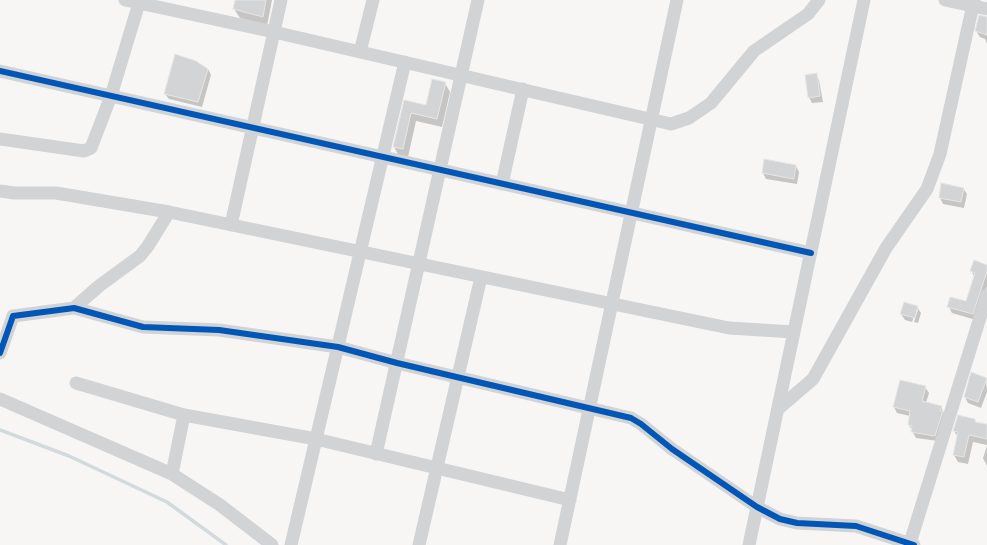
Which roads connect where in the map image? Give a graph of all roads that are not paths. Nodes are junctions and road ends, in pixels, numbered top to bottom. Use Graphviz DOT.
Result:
graph roads {
  1 [pos="125,0"];
  2 [pos="281,0"];
  3 [pos="373,0"];
  4 [pos="478,0"];
  5 [pos="677,0"];
  6 [pos="819,0"];
  7 [pos="864,0"];
  8 [pos="945,0"];
  9 [pos="139,3"];
  10 [pos="974,3"];
  11 [pos="987,9"];
  12 [pos="274,32"];
  13 [pos="360,52"];
  14 [pos="404,62"];
  15 [pos="0,71"];
  16 [pos="461,75"];
  17 [pos="523,89"];
  18 [pos="111,96"];
  19 [pos="651,121"];
  20 [pos="252,128"];
  21 [pos="0,139"];
  22 [pos="382,157"];
  23 [pos="440,170"];
  24 [pos="502,184"];
  25 [pos="0,191"];
  26 [pos="169,212"];
  27 [pos="631,213"];
  28 [pos="231,225"];
  29 [pos="360,252"];
  30 [pos="810,253"];
  31 [pos="419,264"];
  32 [pos="481,277"];
  33 [pos="987,296"];
  34 [pos="612,304"];
  35 [pos="74,308"];
  36 [pos="794,332"];
  37 [pos="338,347"];
  38 [pos="0,353"];
  39 [pos="397,363"];
  40 [pos="457,378"];
  41 [pos="76,383"];
  42 [pos="0,399"];
  43 [pos="590,409"];
  44 [pos="778,409"];
  45 [pos="184,415"];
  46 [pos="316,438"];
  47 [pos="376,454"];
  48 [pos="437,468"];
  49 [pos="172,474"];
  50 [pos="570,500"];
  51 [pos="757,507"];
  52 [pos="912,544"];
  53 [pos="272,545"];
  54 [pos="291,545"];
  55 [pos="419,545"];
  56 [pos="560,545"];
  57 [pos="749,545"];
  1 -- 9 [label="street"];
  2 -- 12 [label="street"];
  3 -- 13 [label="street"];
  4 -- 16 [label="street"];
  5 -- 19 [label="street"];
  6 -- 19 [label="street"];
  7 -- 30 [label="street"];
  8 -- 10 [label="street"];
  9 -- 12 [label="street"];
  9 -- 18 [label="street"];
  10 -- 11 [label="street"];
  10 -- 44 [label="street"];
  12 -- 13 [label="street"];
  12 -- 20 [label="street"];
  13 -- 14 [label="street"];
  14 -- 16 [label="street"];
  14 -- 22 [label="street"];
  15 -- 18 [label="street"];
  16 -- 17 [label="street"];
  16 -- 23 [label="street"];
  17 -- 19 [label="street"];
  17 -- 24 [label="street"];
  18 -- 20 [label="street"];
  18 -- 21 [label="street"];
  19 -- 27 [label="street"];
  20 -- 22 [label="street"];
  20 -- 28 [label="street"];
  22 -- 23 [label="street"];
  22 -- 29 [label="street"];
  23 -- 24 [label="street"];
  23 -- 31 [label="street"];
  24 -- 27 [label="street"];
  25 -- 26 [label="street"];
  26 -- 28 [label="street"];
  26 -- 35 [label="street"];
  27 -- 30 [label="street"];
  27 -- 34 [label="street"];
  28 -- 29 [label="street"];
  29 -- 31 [label="street"];
  29 -- 37 [label="street"];
  30 -- 36 [label="street"];
  31 -- 32 [label="street"];
  31 -- 39 [label="street"];
  32 -- 34 [label="street"];
  32 -- 40 [label="street"];
  33 -- 52 [label="street"];
  34 -- 36 [label="street"];
  34 -- 43 [label="street"];
  35 -- 37 [label="street"];
  35 -- 38 [label="street"];
  36 -- 44 [label="street"];
  37 -- 39 [label="street"];
  37 -- 46 [label="street"];
  39 -- 40 [label="street"];
  39 -- 47 [label="street"];
  40 -- 43 [label="street"];
  40 -- 48 [label="street"];
  41 -- 45 [label="street"];
  42 -- 49 [label="street"];
  43 -- 50 [label="street"];
  43 -- 51 [label="street"];
  44 -- 51 [label="street"];
  45 -- 46 [label="street"];
  45 -- 49 [label="street"];
  46 -- 47 [label="street"];
  46 -- 54 [label="street"];
  47 -- 48 [label="street"];
  48 -- 50 [label="street"];
  48 -- 55 [label="street"];
  49 -- 53 [label="street"];
  50 -- 56 [label="street"];
  51 -- 52 [label="street"];
  51 -- 57 [label="street"];
}
